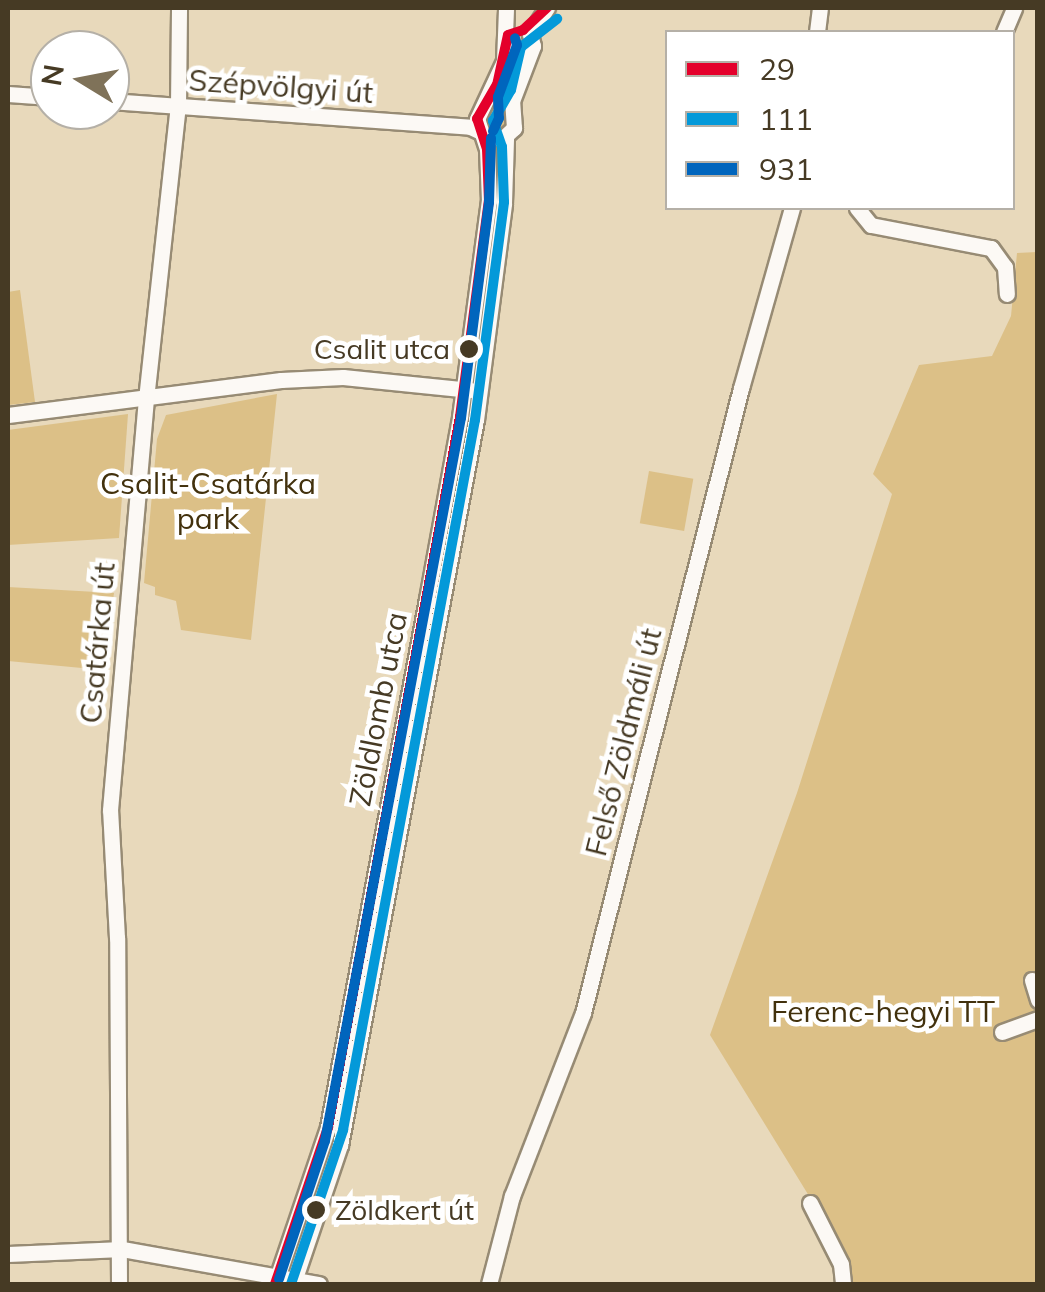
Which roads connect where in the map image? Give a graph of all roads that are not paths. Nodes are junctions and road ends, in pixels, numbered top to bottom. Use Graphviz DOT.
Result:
graph roads {
  1 [pos="179,8"];
  2 [pos="509,8"];
  3 [pos="545,10"];
  4 [pos="520,32"];
  5 [pos="130,102"];
  6 [pos="178,106"];
  7 [pos="479,113"];
  8 [pos="448,126"];
  9 [pos="481,134"];
  10 [pos="506,138"];
  11 [pos="791,210"];
  12 [pos="858,210"];
  13 [pos="1007,294"];
  14 [pos="471,390"];
  15 [pos="146,399"];
  16 [pos="8,416"];
  17 [pos="1032,980"];
  18 [pos="1038,1000"];
  19 [pos="1038,1019"];
  20 [pos="1002,1032"];
  21 [pos="810,1203"];
  22 [pos="122,1249"];
  23 [pos="8,1254"];
  24 [pos="285,1282"];
  25 [pos="119,1284"];
  26 [pos="319,1284"];
  27 [pos="489,1284"];
  28 [pos="844,1284"];
  1 -- 6 [label="street, Csatárka út"];
  2 -- 4 [label="street"];
  3 -- 4 [label="street"];
  4 -- 7 [label="street"];
  4 -- 10 [label="street"];
  5 -- 6 [label="street, Szépvölgyi út"];
  6 -- 8 [label="street, Szépvölgyi út"];
  6 -- 15 [label="street, Csatárka út"];
  7 -- 8 [label="street, Szépvölgyi út"];
  7 -- 9 [label="street"];
  8 -- 9 [label="street, Szépvölgyi út"];
  9 -- 10 [label="street, Szépvölgyi út"];
  9 -- 14 [label="street, Zöldlomb utca"];
  10 -- 14 [label="street, Zöldlomb utca"];
  11 -- 27 [label="street, Felső Zöldmáli út"];
  12 -- 13 [label="street"];
  14 -- 15 [label="street"];
  14 -- 24 [label="street, Zöldlomb utca"];
  15 -- 16 [label="street"];
  15 -- 22 [label="street, Csatárka út"];
  17 -- 18 [label="street"];
  19 -- 20 [label="street"];
  21 -- 28 [label="street"];
  22 -- 23 [label="street"];
  22 -- 24 [label="street"];
  22 -- 25 [label="street, Csatárka út"];
  24 -- 26 [label="street"];
}
